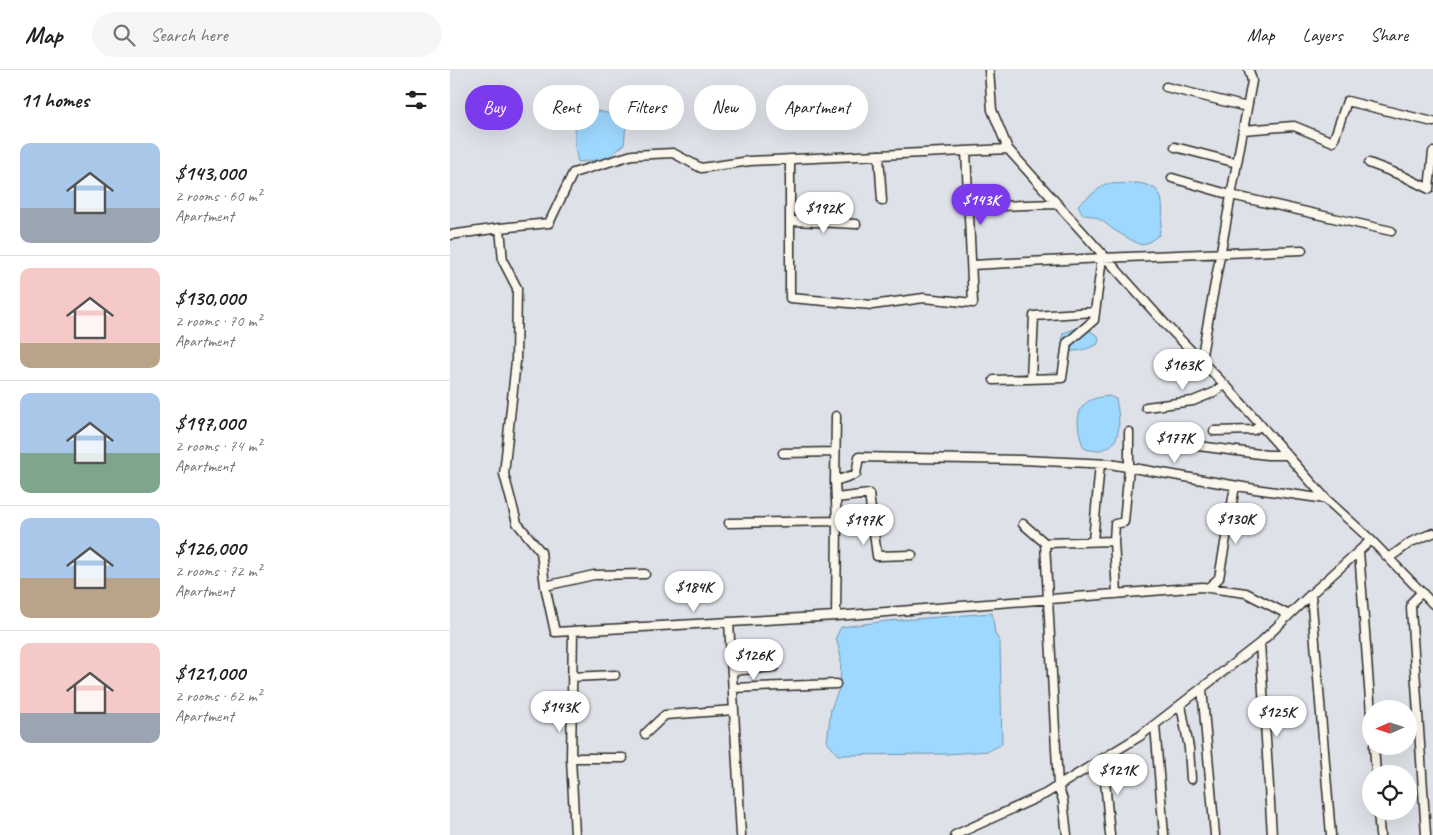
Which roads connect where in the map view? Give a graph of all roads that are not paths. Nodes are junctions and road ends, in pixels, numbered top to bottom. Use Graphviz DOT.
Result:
graph roads {
  1 [pos="989,70"];
  2 [pos="1249,70"];
  3 [pos="1166,87"];
  4 [pos="1248,107"];
  5 [pos="1433,122"];
  6 [pos="1243,130"];
  7 [pos="1175,147"];
  8 [pos="1008,149"];
  9 [pos="966,151"];
  10 [pos="1433,152"];
  11 [pos="879,155"];
  12 [pos="790,159"];
  13 [pos="1237,163"];
  14 [pos="1369,163"];
  15 [pos="1172,178"];
  16 [pos="1431,189"];
  17 [pos="1231,196"];
  18 [pos="882,201"];
  19 [pos="969,202"];
  20 [pos="1057,204"];
  21 [pos="794,221"];
  22 [pos="856,224"];
  23 [pos="500,228"];
  24 [pos="1390,231"];
  25 [pos="450,235"];
  26 [pos="1302,250"];
  27 [pos="1220,253"];
  28 [pos="1104,258"];
  29 [pos="972,265"];
  30 [pos="1095,312"];
  31 [pos="1201,360"];
  32 [pos="1030,379"];
  33 [pos="994,380"];
  34 [pos="1224,384"];
  35 [pos="1146,407"];
  36 [pos="836,416"];
  37 [pos="1261,426"];
  38 [pos="1214,431"];
  39 [pos="1129,432"];
  40 [pos="1191,445"];
  41 [pos="835,452"];
  42 [pos="783,453"];
  43 [pos="1287,455"];
  44 [pos="1100,464"];
  45 [pos="1129,468"];
  46 [pos="835,480"];
  47 [pos="1235,486"];
  48 [pos="836,498"];
  49 [pos="1326,499"];
  50 [pos="837,521"];
  51 [pos="729,523"];
  52 [pos="1023,524"];
  53 [pos="1433,533"];
  54 [pos="1371,540"];
  55 [pos="1094,541"];
  56 [pos="1114,541"];
  57 [pos="1045,542"];
  58 [pos="1359,551"];
  59 [pos="912,555"];
  60 [pos="1389,558"];
  61 [pos="644,574"];
  62 [pos="545,586"];
  63 [pos="1208,588"];
  64 [pos="1422,592"];
  65 [pos="1117,594"];
  66 [pos="1311,594"];
  67 [pos="1048,600"];
  68 [pos="1433,604"];
  69 [pos="1289,615"];
  70 [pos="836,616"];
  71 [pos="729,622"];
  72 [pos="572,631"];
  73 [pos="1260,643"];
  74 [pos="774,667"];
  75 [pos="732,671"];
  76 [pos="615,675"];
  77 [pos="572,676"];
  78 [pos="836,684"];
  79 [pos="733,688"];
  80 [pos="1202,688"];
  81 [pos="1370,700"];
  82 [pos="1181,704"];
  83 [pos="734,710"];
  84 [pos="1155,725"];
  85 [pos="646,734"];
  86 [pos="571,758"];
  87 [pos="623,758"];
  88 [pos="1103,759"];
  89 [pos="1191,779"];
  90 [pos="1058,786"];
  91 [pos="1379,820"];
  92 [pos="575,835"];
  93 [pos="741,835"];
  94 [pos="955,835"];
  95 [pos="1067,835"];
  96 [pos="1110,835"];
  97 [pos="1164,835"];
  98 [pos="1215,835"];
  99 [pos="1272,835"];
  100 [pos="1331,835"];
  101 [pos="1380,835"];
  102 [pos="1426,835"];
  1 -- 8 [label="street"];
  2 -- 4 [label="street"];
  3 -- 4 [label="street"];
  4 -- 6 [label="street"];
  5 -- 6 [label="street"];
  6 -- 13 [label="street"];
  7 -- 13 [label="street"];
  8 -- 9 [label="street"];
  8 -- 20 [label="street"];
  9 -- 11 [label="street"];
  9 -- 19 [label="street"];
  10 -- 16 [label="street"];
  11 -- 12 [label="street"];
  11 -- 18 [label="street"];
  12 -- 23 [label="street"];
  12 -- 29 [label="street"];
  13 -- 17 [label="street"];
  14 -- 16 [label="street"];
  15 -- 17 [label="street"];
  17 -- 24 [label="street"];
  17 -- 27 [label="street"];
  19 -- 20 [label="street"];
  19 -- 29 [label="street"];
  20 -- 28 [label="street"];
  21 -- 22 [label="street"];
  23 -- 25 [label="street"];
  23 -- 62 [label="street"];
  26 -- 27 [label="street"];
  27 -- 28 [label="street"];
  27 -- 31 [label="street"];
  28 -- 29 [label="street"];
  28 -- 30 [label="street"];
  28 -- 31 [label="street"];
  30 -- 32 [label="street"];
  30 -- 32 [label="street"];
  31 -- 34 [label="street"];
  32 -- 33 [label="street"];
  34 -- 35 [label="street"];
  34 -- 37 [label="street"];
  36 -- 41 [label="street"];
  37 -- 38 [label="street"];
  37 -- 43 [label="street"];
  39 -- 45 [label="street"];
  40 -- 43 [label="street"];
  41 -- 42 [label="street"];
  41 -- 46 [label="street"];
  43 -- 49 [label="street"];
  44 -- 45 [label="street"];
  44 -- 46 [label="street"];
  44 -- 55 [label="street"];
  45 -- 47 [label="street"];
  45 -- 56 [label="street"];
  46 -- 48 [label="street"];
  47 -- 49 [label="street"];
  47 -- 63 [label="street"];
  48 -- 50 [label="street"];
  48 -- 59 [label="street"];
  49 -- 54 [label="street"];
  50 -- 51 [label="street"];
  50 -- 70 [label="street"];
  52 -- 57 [label="street"];
  53 -- 60 [label="street"];
  54 -- 58 [label="street"];
  54 -- 60 [label="street"];
  55 -- 56 [label="street"];
  55 -- 57 [label="street"];
  56 -- 65 [label="street"];
  57 -- 67 [label="street"];
  58 -- 66 [label="street"];
  58 -- 81 [label="street"];
  60 -- 64 [label="street"];
  61 -- 62 [label="street"];
  62 -- 72 [label="street"];
  63 -- 65 [label="street"];
  63 -- 69 [label="street"];
  64 -- 68 [label="street"];
  64 -- 102 [label="street"];
  65 -- 67 [label="street"];
  66 -- 69 [label="street"];
  66 -- 100 [label="street"];
  67 -- 70 [label="street"];
  67 -- 90 [label="street"];
  69 -- 73 [label="street"];
  70 -- 71 [label="street"];
  71 -- 72 [label="street"];
  71 -- 75 [label="street"];
  72 -- 77 [label="street"];
  73 -- 80 [label="street"];
  73 -- 99 [label="street"];
  74 -- 75 [label="street"];
  75 -- 79 [label="street"];
  76 -- 77 [label="street"];
  77 -- 86 [label="street"];
  78 -- 79 [label="street"];
  79 -- 83 [label="street"];
  80 -- 82 [label="street"];
  80 -- 98 [label="street"];
  82 -- 84 [label="street"];
  82 -- 89 [label="street"];
  83 -- 85 [label="street"];
  83 -- 93 [label="street"];
  84 -- 88 [label="street"];
  84 -- 97 [label="street"];
  86 -- 87 [label="street"];
  86 -- 92 [label="street"];
  88 -- 90 [label="street"];
  88 -- 96 [label="street"];
  90 -- 94 [label="street"];
  90 -- 95 [label="street"];
  91 -- 101 [label="street"];
}
